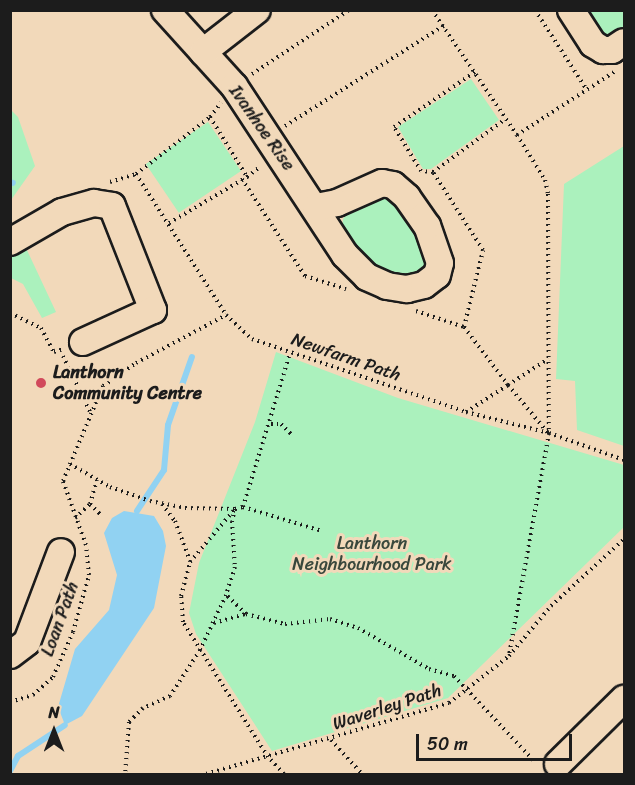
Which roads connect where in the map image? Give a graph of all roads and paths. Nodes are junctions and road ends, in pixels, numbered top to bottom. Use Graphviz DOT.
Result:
graph roads {
  1 [pos="165,10"];
  2 [pos="257,10"];
  3 [pos="349,10"];
  4 [pos="432,10"];
  5 [pos="536,10"];
  6 [pos="571,10"];
  7 [pos="445,25"];
  8 [pos="624,42"];
  9 [pos="203,51"];
  10 [pos="624,66"];
  11 [pos="475,72"];
  12 [pos="234,86"];
  13 [pos="587,90"];
  14 [pos="210,117"];
  15 [pos="504,120"];
  16 [pos="517,135"];
  17 [pos="275,145"];
  18 [pos="433,172"];
  19 [pos="247,177"];
  20 [pos="316,207"];
  21 [pos="169,223"];
  22 [pos="10,242"];
  23 [pos="10,313"];
  24 [pos="226,315"];
  25 [pos="464,327"];
  26 [pos="72,346"];
  27 [pos="290,353"];
  28 [pos="466,412"];
  29 [pos="91,414"];
  30 [pos="271,424"];
  31 [pos="549,433"];
  32 [pos="291,434"];
  33 [pos="624,460"];
  34 [pos="70,464"];
  35 [pos="97,480"];
  36 [pos="162,503"];
  37 [pos="90,504"];
  38 [pos="243,507"];
  39 [pos="235,509"];
  40 [pos="100,515"];
  41 [pos="75,518"];
  42 [pos="322,531"];
  43 [pos="624,539"];
  44 [pos="61,552"];
  45 [pos="190,562"];
  46 [pos="226,595"];
  47 [pos="246,614"];
  48 [pos="213,623"];
  49 [pos="200,650"];
  50 [pos="10,655"];
  51 [pos="509,656"];
  52 [pos="468,688"];
  53 [pos="624,699"];
  54 [pos="10,702"];
  55 [pos="330,740"];
  56 [pos="268,757"];
  57 [pos="554,772"];
  58 [pos="125,774"];
  59 [pos="206,774"];
  60 [pos="284,774"];
  61 [pos="362,774"];
  1 -- 9 [label="street, Ivanhoe Rise"];
  2 -- 9 [label="street"];
  3 -- 12 [label="path"];
  4 -- 7 [label="path"];
  5 -- 13 [label="path"];
  6 -- 8 [label="street"];
  7 -- 11 [label="path"];
  7 -- 17 [label="path"];
  9 -- 12 [label="street, Ivanhoe Rise"];
  10 -- 13 [label="path"];
  11 -- 15 [label="path"];
  11 -- 18 [label="path"];
  12 -- 14 [label="path"];
  12 -- 17 [label="street, Ivanhoe Rise"];
  13 -- 16 [label="path"];
  14 -- 19 [label="path"];
  14 -- 21 [label="path, Newfarm Path"];
  15 -- 16 [label="path"];
  15 -- 18 [label="path"];
  16 -- 31 [label="path"];
  17 -- 19 [label="path"];
  17 -- 20 [label="street, Ivanhoe Rise"];
  18 -- 25 [label="path"];
  19 -- 21 [label="path"];
  20 -- 20 [label="street, Ivanhoe Rise"];
  21 -- 24 [label="path, Newfarm Path"];
  22 -- 26 [label="street"];
  23 -- 26 [label="path"];
  24 -- 27 [label="path, Newfarm Path"];
  24 -- 29 [label="path, Loan Path"];
  26 -- 29 [label="path"];
  27 -- 28 [label="path, Newfarm Path"];
  27 -- 30 [label="path"];
  28 -- 31 [label="path, Newfarm Path"];
  28 -- 31 [label="path"];
  29 -- 34 [label="path, Loan Path"];
  30 -- 32 [label="path"];
  30 -- 38 [label="path"];
  31 -- 33 [label="path, Newfarm Path"];
  31 -- 51 [label="path"];
  34 -- 35 [label="path"];
  34 -- 41 [label="path, Loan Path"];
  35 -- 36 [label="path"];
  35 -- 37 [label="path"];
  36 -- 39 [label="path"];
  36 -- 45 [label="path"];
  37 -- 40 [label="path"];
  37 -- 41 [label="path"];
  38 -- 39 [label="path"];
  38 -- 42 [label="path"];
  39 -- 45 [label="path"];
  39 -- 46 [label="path"];
  41 -- 54 [label="path, Loan Path"];
  43 -- 51 [label="path, Waverley Path"];
  44 -- 50 [label="street"];
  45 -- 49 [label="path"];
  46 -- 47 [label="path"];
  46 -- 48 [label="path"];
  47 -- 48 [label="path"];
  47 -- 52 [label="path"];
  48 -- 49 [label="path"];
  49 -- 56 [label="path"];
  49 -- 58 [label="path"];
  51 -- 52 [label="path, Waverley Path"];
  52 -- 55 [label="path, Waverley Path"];
  52 -- 57 [label="path"];
  53 -- 57 [label="street"];
  55 -- 56 [label="path, Waverley Path"];
  55 -- 61 [label="path"];
  56 -- 59 [label="path, Waverley Path"];
  56 -- 60 [label="path"];
}
